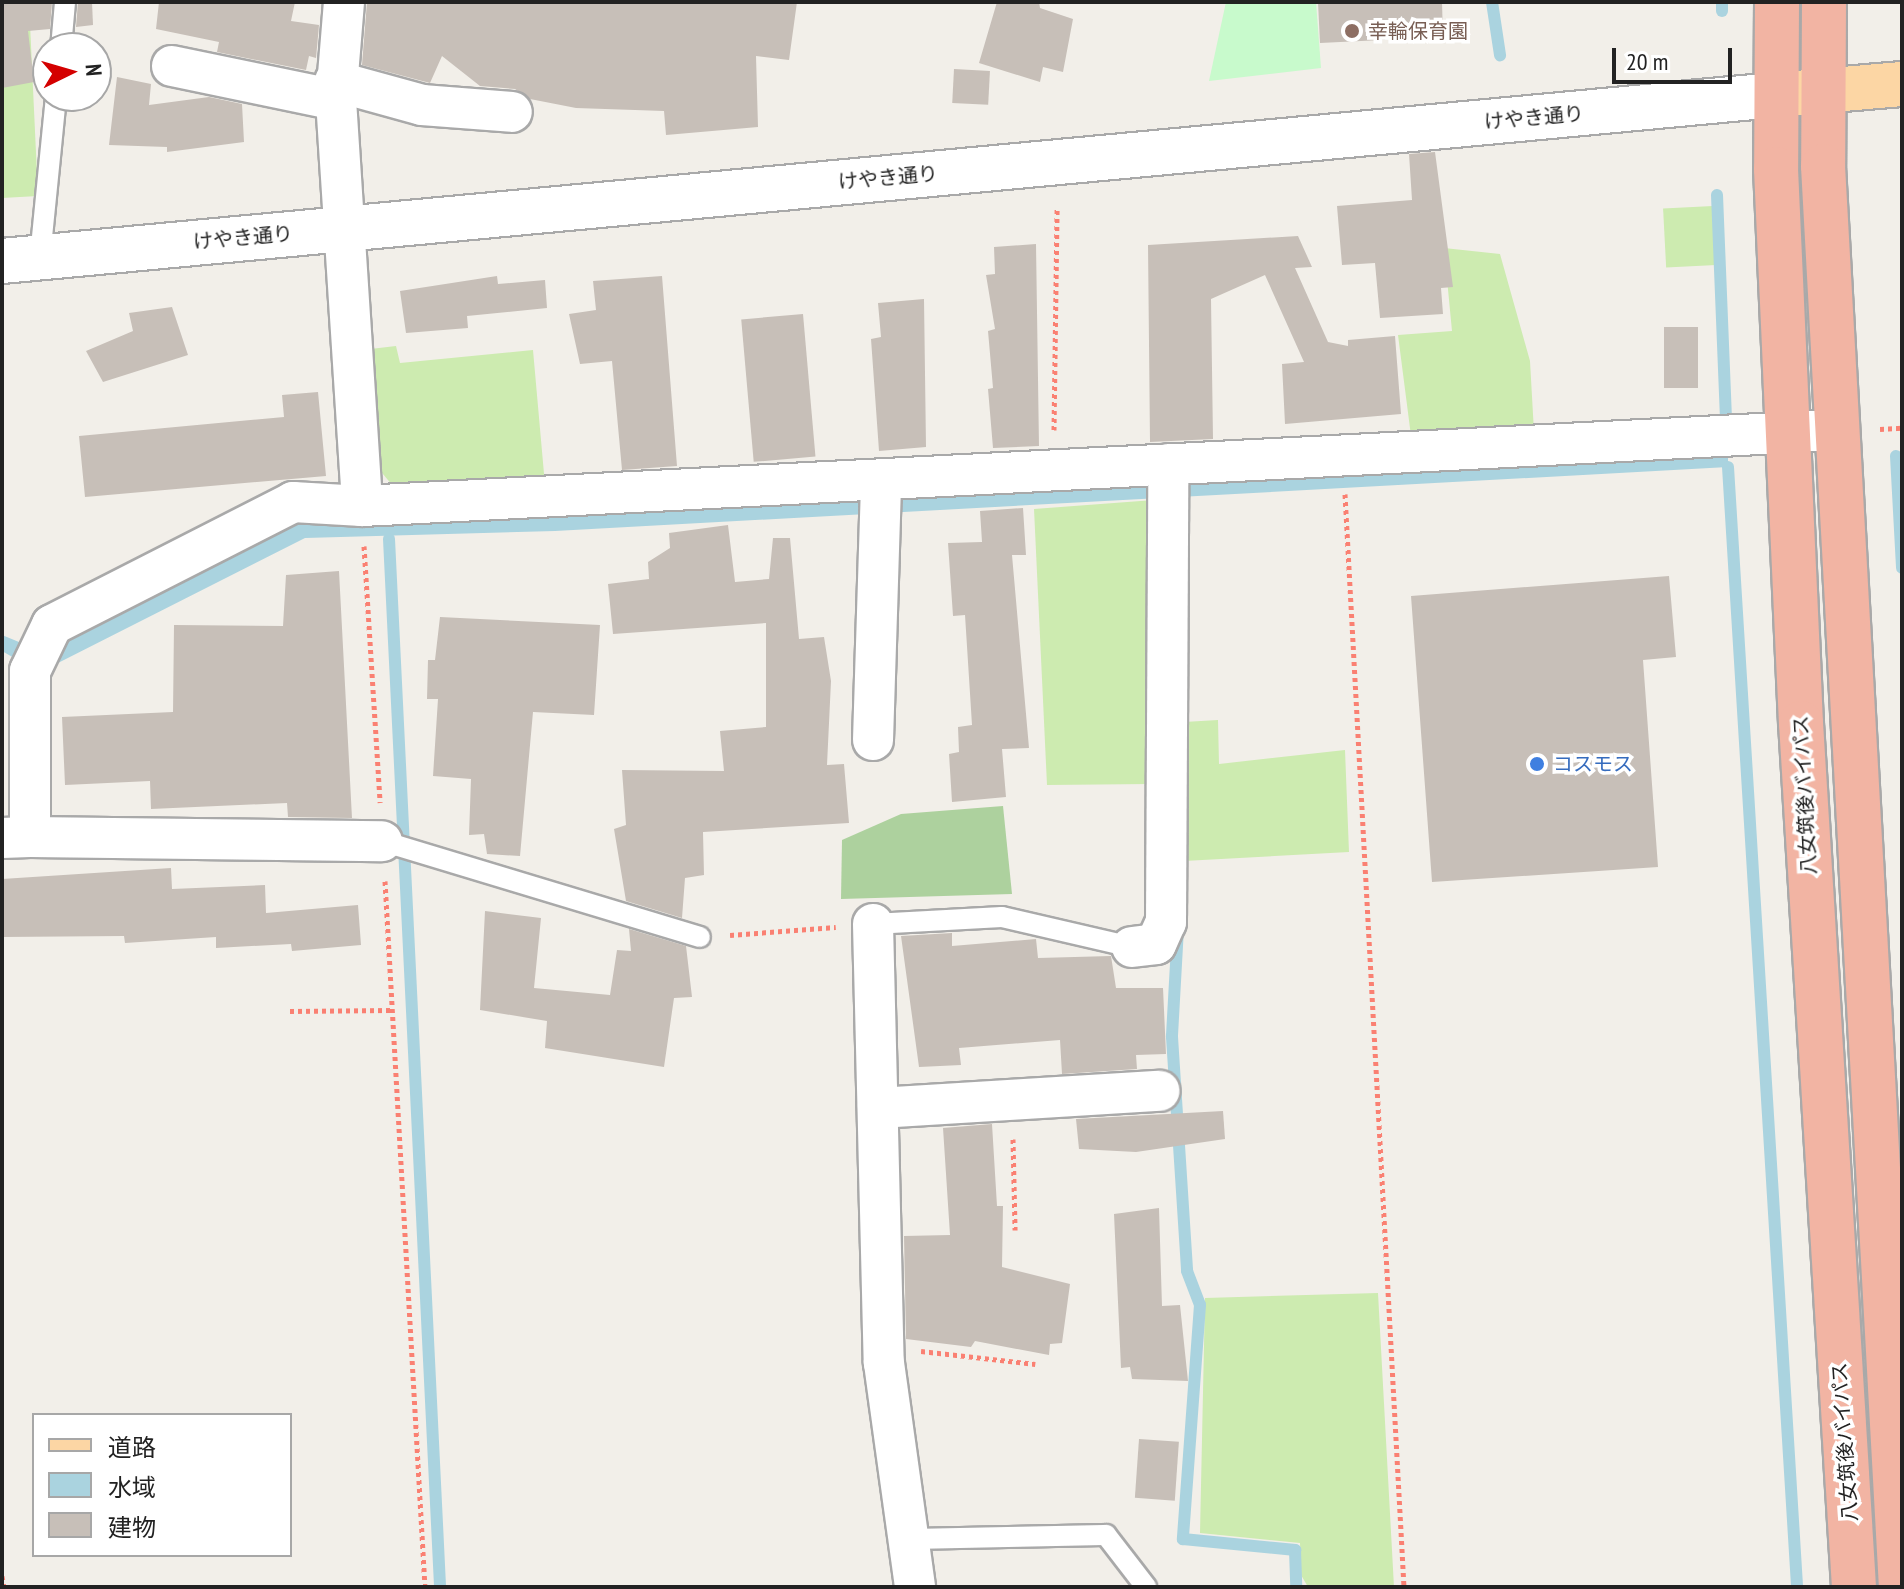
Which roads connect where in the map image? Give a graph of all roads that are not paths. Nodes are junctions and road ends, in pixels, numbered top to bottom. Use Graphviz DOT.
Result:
graph roads {
  1 [pos="65,2"];
  2 [pos="344,2"];
  3 [pos="1777,2"];
  4 [pos="1824,2"];
  5 [pos="62,32"];
  6 [pos="172,66"];
  7 [pos="1902,84"];
  8 [pos="1822,90"];
  9 [pos="335,91"];
  10 [pos="1775,95"];
  11 [pos="53,112"];
  12 [pos="512,112"];
  13 [pos="341,229"];
  14 [pos="21,259"];
  15 [pos="1839,430"];
  16 [pos="1788,432"];
  17 [pos="1168,480"];
  18 [pos="881,493"];
  19 [pos="363,524"];
  20 [pos="873,740"];
  21 [pos="16,838"];
  22 [pos="382,841"];
  23 [pos="873,924"];
  24 [pos="700,937"];
  25 [pos="1132,947"];
  26 [pos="1159,1091"];
  27 [pos="878,1108"];
  28 [pos="910,1539"];
  29 [pos="915,1587"];
  30 [pos="1146,1587"];
  31 [pos="1854,1587"];
  32 [pos="1901,1587"];
  1 -- 5 [label="lane"];
  2 -- 9 [label="street"];
  3 -- 10 [label="highway, 八女筑後バイパス"];
  4 -- 8 [label="highway"];
  6 -- 9 [label="street"];
  7 -- 8 [label="main road"];
  8 -- 10 [label="main road"];
  8 -- 15 [label="highway"];
  9 -- 12 [label="street"];
  9 -- 13 [label="street"];
  10 -- 13 [label="street, けやき通り"];
  10 -- 16 [label="highway, 八女筑後バイパス"];
  11 -- 14 [label="lane"];
  13 -- 14 [label="street, けやき通り"];
  13 -- 19 [label="street"];
  15 -- 16 [label="street"];
  15 -- 32 [label="highway"];
  16 -- 17 [label="street"];
  16 -- 31 [label="highway, 八女筑後バイパス"];
  17 -- 18 [label="street"];
  17 -- 25 [label="street"];
  18 -- 19 [label="street"];
  18 -- 20 [label="street"];
  19 -- 21 [label="street"];
  21 -- 22 [label="street"];
  22 -- 24 [label="lane"];
  23 -- 25 [label="lane"];
  23 -- 27 [label="street"];
  26 -- 27 [label="street"];
  27 -- 28 [label="street"];
  28 -- 29 [label="street"];
  28 -- 30 [label="lane"];
}
